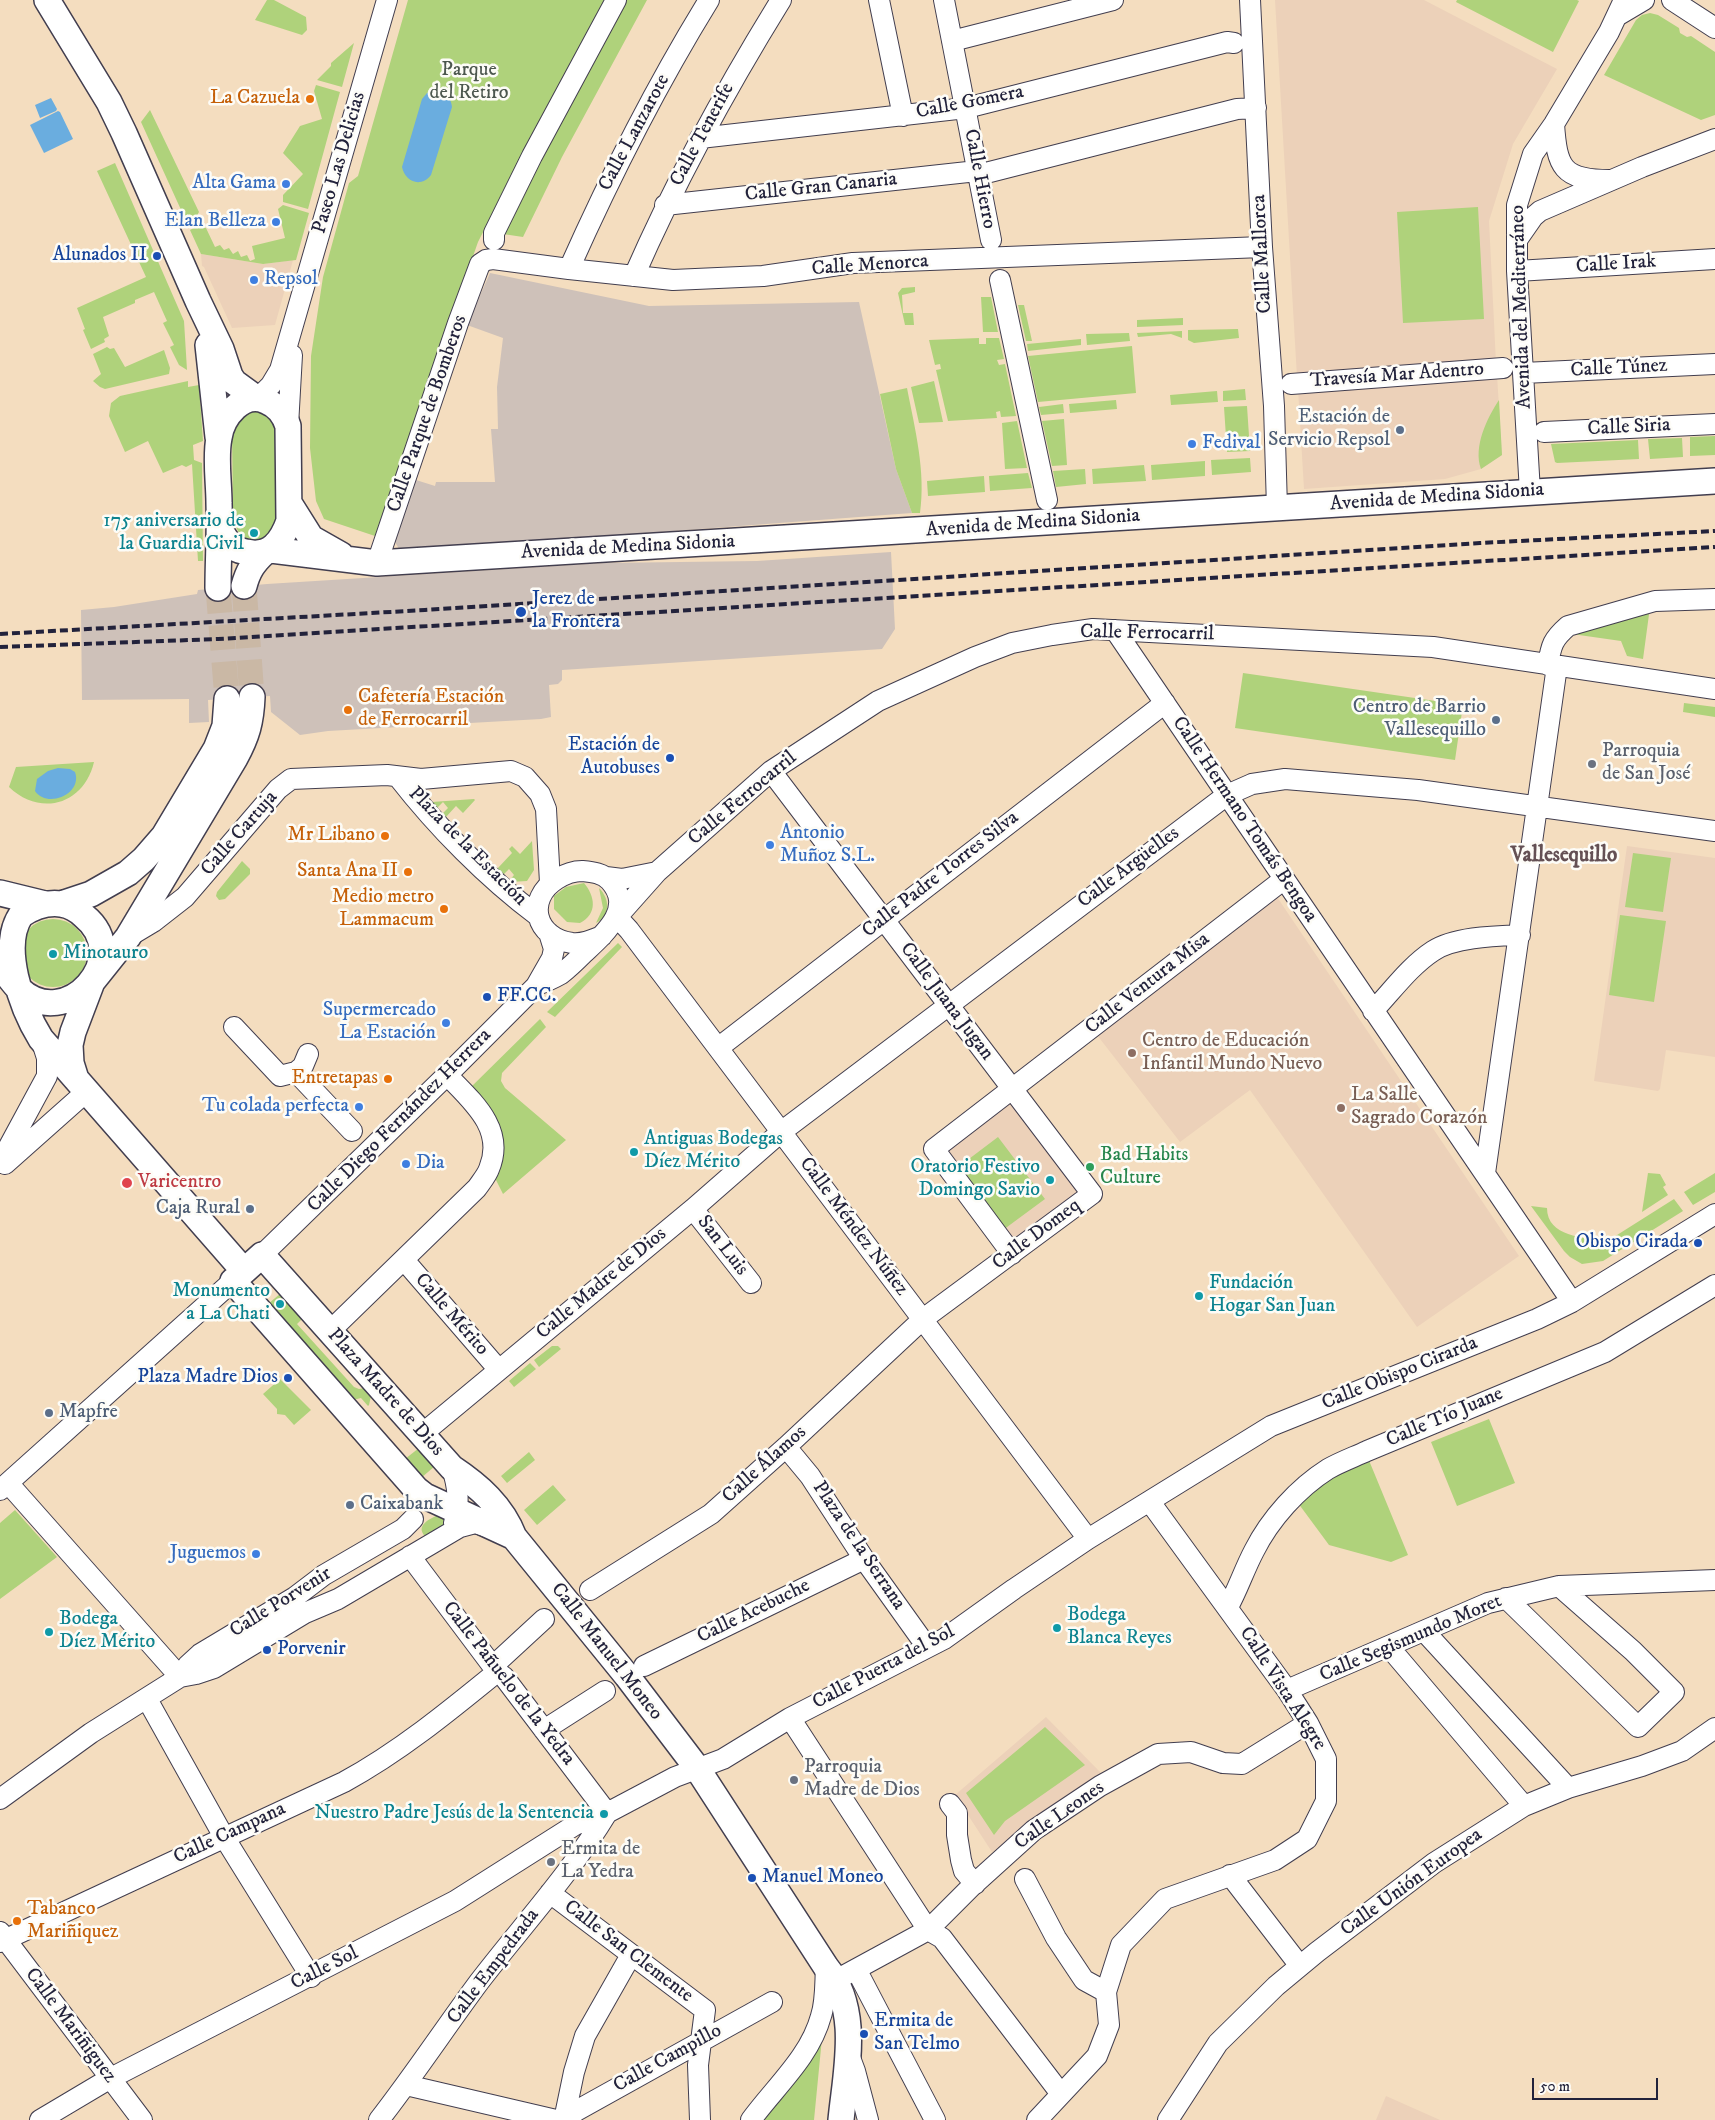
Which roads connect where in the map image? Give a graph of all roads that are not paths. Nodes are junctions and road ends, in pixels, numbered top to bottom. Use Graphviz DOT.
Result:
graph roads {
  1 [pos="47,0"];
  2 [pos="387,0"];
  3 [pos="616,0"];
  4 [pos="709,0"];
  5 [pos="781,0"];
  6 [pos="879,0"];
  7 [pos="944,0"];
  8 [pos="1113,0"];
  9 [pos="1250,0"];
  10 [pos="1644,0"];
  11 [pos="1672,0"];
  12 [pos="1614,12"];
  13 [pos="1715,28"];
  14 [pos="952,41"];
  15 [pos="1234,42"];
  16 [pos="966,108"];
  17 [pos="1256,108"];
  18 [pos="902,116"];
  19 [pos="1554,124"];
  20 [pos="700,138"];
  21 [pos="1715,139"];
  22 [pos="978,173"];
  23 [pos="1611,180"];
  24 [pos="665,205"];
  25 [pos="494,240"];
  26 [pos="991,240"];
  27 [pos="1517,240"];
  28 [pos="1262,247"];
  29 [pos="1715,259"];
  30 [pos="480,264"];
  31 [pos="569,269"];
  32 [pos="1517,271"];
  33 [pos="634,276"];
  34 [pos="1000,280"];
  35 [pos="198,302"];
  36 [pos="294,326"];
  37 [pos="1715,364"];
  38 [pos="1502,368"];
  39 [pos="1523,373"];
  40 [pos="1291,384"];
  41 [pos="257,398"];
  42 [pos="1715,424"];
  43 [pos="288,426"];
  44 [pos="1544,432"];
  45 [pos="218,438"];
  46 [pos="1715,481"];
  47 [pos="1530,492"];
  48 [pos="1047,500"];
  49 [pos="288,503"];
  50 [pos="1277,508"];
  51 [pos="220,530"];
  52 [pos="268,551"];
  53 [pos="350,559"];
  54 [pos="377,563"];
  55 [pos="244,586"];
  56 [pos="218,588"];
  57 [pos="1715,599"];
  58 [pos="1114,630"];
  59 [pos="1553,666"];
  60 [pos="1715,689"];
  61 [pos="252,697"];
  62 [pos="226,699"];
  63 [pos="1165,703"];
  64 [pos="771,771"];
  65 [pos="398,778"];
  66 [pos="1227,795"];
  67 [pos="1538,806"];
  68 [pos="1715,831"];
  69 [pos="657,872"];
  70 [pos="606,877"];
  71 [pos="1283,880"];
  72 [pos="550,883"];
  73 [pos="0,893"];
  74 [pos="53,904"];
  75 [pos="538,916"];
  76 [pos="617,917"];
  77 [pos="884,920"];
  78 [pos="549,933"];
  79 [pos="1520,935"];
  80 [pos="602,936"];
  81 [pos="128,937"];
  82 [pos="3,971"];
  83 [pos="92,982"];
  84 [pos="536,986"];
  85 [pos="948,1004"];
  86 [pos="1373,1011"];
  87 [pos="234,1027"];
  88 [pos="41,1039"];
  89 [pos="718,1048"];
  90 [pos="308,1054"];
  91 [pos="296,1072"];
  92 [pos="447,1076"];
  93 [pos="82,1087"];
  94 [pos="1012,1089"];
  95 [pos="352,1132"];
  96 [pos="781,1132"];
  97 [pos="0,1163"];
  98 [pos="0,1169"];
  99 [pos="1485,1173"];
  100 [pos="693,1208"];
  101 [pos="1715,1214"];
  102 [pos="262,1254"];
  103 [pos="1012,1254"];
  104 [pos="404,1260"];
  105 [pos="238,1276"];
  106 [pos="751,1283"];
  107 [pos="1715,1285"];
  108 [pos="1572,1302"];
  109 [pos="923,1319"];
  110 [pos="330,1331"];
  111 [pos="499,1370"];
  112 [pos="422,1434"];
  113 [pos="786,1447"];
  114 [pos="452,1468"];
  115 [pos="4,1487"];
  116 [pos="420,1493"];
  117 [pos="1150,1502"];
  118 [pos="413,1519"];
  119 [pos="453,1522"];
  120 [pos="506,1533"];
  121 [pos="390,1537"];
  122 [pos="1088,1539"];
  123 [pos="406,1558"];
  124 [pos="864,1559"];
  125 [pos="1715,1580"];
  126 [pos="1559,1586"];
  127 [pos="590,1590"];
  128 [pos="1506,1598"];
  129 [pos="1228,1608"];
  130 [pos="544,1619"];
  131 [pos="1424,1631"];
  132 [pos="927,1647"];
  133 [pos="1388,1647"];
  134 [pos="644,1666"];
  135 [pos="495,1669"];
  136 [pos="180,1677"];
  137 [pos="1287,1690"];
  138 [pos="604,1691"];
  139 [pos="147,1699"];
  140 [pos="790,1718"];
  141 [pos="1308,1723"];
  142 [pos="1715,1728"];
  143 [pos="544,1730"];
  144 [pos="697,1768"];
  145 [pos="1568,1788"];
  146 [pos="0,1799"];
  147 [pos="950,1804"];
  148 [pos="1524,1806"];
  149 [pos="607,1813"];
  150 [pos="567,1830"];
  151 [pos="224,1837"];
  152 [pos="584,1851"];
  153 [pos="1230,1875"];
  154 [pos="1025,1880"];
  155 [pos="975,1884"];
  156 [pos="550,1893"];
  157 [pos="928,1930"];
  158 [pos="2,1938"];
  159 [pos="632,1955"];
  160 [pos="1300,1966"];
  161 [pos="839,1972"];
  162 [pos="311,1977"];
  163 [pos="1106,1992"];
  164 [pos="772,2002"];
  165 [pos="701,2041"];
  166 [pos="848,2053"];
  167 [pos="109,2079"];
  168 [pos="406,2085"];
  169 [pos="1061,2094"];
  170 [pos="40,2120"];
  171 [pos="142,2120"];
  172 [pos="379,2120"];
  173 [pos="556,2120"];
  174 [pos="565,2120"];
  175 [pos="700,2120"];
  176 [pos="751,2120"];
  177 [pos="841,2120"];
  178 [pos="868,2120"];
  179 [pos="935,2120"];
  180 [pos="1037,2120"];
  181 [pos="1168,2120"];
  1 -- 35 [label="main road"];
  2 -- 36 [label="street, Paseo Las Delicias"];
  3 -- 25 [label="street"];
  4 -- 31 [label="street, Calle Lanzarote"];
  5 -- 20 [label="street, Calle Tenerife"];
  6 -- 18 [label="street"];
  7 -- 14 [label="street, Calle Hierro"];
  8 -- 14 [label="street"];
  9 -- 17 [label="street, Calle Mallorca"];
  10 -- 12 [label="street"];
  11 -- 13 [label="street"];
  12 -- 19 [label="street, Avenida del Mediterráneo"];
  14 -- 16 [label="street, Calle Hierro"];
  15 -- 16 [label="street, Calle Gomera"];
  16 -- 18 [label="street, Calle Gomera"];
  16 -- 22 [label="street, Calle Hierro"];
  17 -- 22 [label="street, Calle Gran Canaria"];
  17 -- 28 [label="street, Calle Mallorca"];
  18 -- 20 [label="street, Calle Gomera"];
  19 -- 23 [label="street"];
  19 -- 27 [label="street, Avenida del Mediterráneo"];
  20 -- 24 [label="street, Calle Tenerife"];
  21 -- 23 [label="street"];
  22 -- 24 [label="street, Calle Gran Canaria"];
  22 -- 26 [label="street, Calle Hierro"];
  23 -- 27 [label="street"];
  24 -- 33 [label="street, Calle Tenerife"];
  27 -- 32 [label="street, Avenida del Mediterráneo"];
  28 -- 33 [label="street, Calle Menorca"];
  28 -- 50 [label="street, Calle Mallorca"];
  29 -- 32 [label="street, Calle Irak"];
  30 -- 31 [label="street, Calle Menorca"];
  30 -- 54 [label="street, Calle Parque de Bomberos"];
  31 -- 33 [label="street, Calle Menorca"];
  32 -- 39 [label="street, Avenida del Mediterráneo"];
  34 -- 48 [label="street"];
  35 -- 41 [label="main road"];
  35 -- 45 [label="main road"];
  36 -- 41 [label="street, Paseo Las Delicias"];
  36 -- 43 [label="street, Paseo Las Delicias"];
  37 -- 39 [label="street, Calle Túnez"];
  38 -- 40 [label="street, Travesía Mar Adentro"];
  39 -- 47 [label="street, Avenida del Mediterráneo"];
  41 -- 43 [label="main road"];
  41 -- 45 [label="main road"];
  42 -- 44 [label="street, Calle Siria"];
  43 -- 49 [label="main road"];
  45 -- 51 [label="main road"];
  46 -- 47 [label="main road, Avenida de Medina Sidonia"];
  47 -- 50 [label="main road, Avenida de Medina Sidonia"];
  49 -- 52 [label="main road"];
  49 -- 53 [label="main road, Avenida de Medina Sidonia"];
  50 -- 54 [label="main road, Avenida de Medina Sidonia"];
  51 -- 52 [label="main road, Avenida de Medina Sidonia"];
  51 -- 56 [label="main road"];
  52 -- 53 [label="main road, Avenida de Medina Sidonia"];
  52 -- 55 [label="main road"];
  53 -- 54 [label="main road, Avenida de Medina Sidonia"];
  57 -- 59 [label="street"];
  58 -- 59 [label="street, Calle Ferrocarril"];
  58 -- 63 [label="street, Calle Hermano Tomás Bengoa"];
  58 -- 64 [label="street, Calle Ferrocarril"];
  59 -- 60 [label="street, Calle Ferrocarril"];
  59 -- 67 [label="street"];
  61 -- 81 [label="main road, Calle Cartuja"];
  62 -- 74 [label="main road"];
  63 -- 66 [label="street, Calle Hermano Tomás Bengoa"];
  63 -- 77 [label="street, Calle Padre Torres Silva"];
  64 -- 69 [label="street, Calle Ferrocarril"];
  64 -- 77 [label="street, Calle Juana Jugan"];
  65 -- 72 [label="street, Plaza de la Estación"];
  65 -- 75 [label="street, Plaza de la Estación"];
  65 -- 81 [label="street, Calle Cartuja"];
  66 -- 67 [label="street, Calle Argüelles"];
  66 -- 71 [label="street, Calle Hermano Tomás Bengoa"];
  66 -- 85 [label="street, Calle Argüelles"];
  67 -- 68 [label="street, Calle Argüelles"];
  67 -- 79 [label="street"];
  69 -- 70 [label="street"];
  69 -- 76 [label="street, Calle Ferrocarril"];
  70 -- 72 [label="street"];
  70 -- 76 [label="street"];
  71 -- 86 [label="street, Calle Hermano Tomás Bengoa"];
  71 -- 94 [label="street, Calle Ventura Misa"];
  72 -- 75 [label="street"];
  73 -- 74 [label="main road"];
  74 -- 82 [label="main road"];
  74 -- 83 [label="main road"];
  75 -- 78 [label="street"];
  76 -- 80 [label="street"];
  76 -- 89 [label="street, Calle Méndez Núñez"];
  77 -- 85 [label="street, Calle Juana Jugan"];
  77 -- 89 [label="street, Calle Padre Torres Silva"];
  78 -- 80 [label="street"];
  78 -- 84 [label="street, Calle Diego Fernández Herrera"];
  79 -- 86 [label="street"];
  79 -- 99 [label="street"];
  80 -- 84 [label="street, Calle Diego Fernández Herrera"];
  81 -- 83 [label="main road, Calle Cartuja"];
  82 -- 83 [label="main road"];
  82 -- 88 [label="main road, Plaza Madre de Dios"];
  83 -- 93 [label="main road, Calle Cartuja"];
  84 -- 92 [label="street, Calle Diego Fernández Herrera"];
  85 -- 94 [label="street, Calle Juana Jugan"];
  85 -- 96 [label="street, Calle Argüelles"];
  86 -- 99 [label="street, Calle Hermano Tomás Bengoa"];
  87 -- 91 [label="street"];
  88 -- 93 [label="main road, Plaza Madre de Dios"];
  88 -- 97 [label="street"];
  89 -- 96 [label="street, Calle Méndez Núñez"];
  90 -- 91 [label="street"];
  91 -- 95 [label="street"];
  92 -- 102 [label="street, Calle Diego Fernández Herrera"];
  92 -- 104 [label="street, Calle Mérito"];
  93 -- 98 [label="street"];
  93 -- 105 [label="main road, Plaza Madre de Dios"];
  94 -- 103 [label="street, Calle Ventura Misa"];
  94 -- 103 [label="street, Calle Domeq"];
  96 -- 100 [label="street, Calle Madre de Dios"];
  96 -- 109 [label="street, Calle Méndez Núñez"];
  99 -- 108 [label="street, Calle Hermano Tomás Bengoa"];
  100 -- 106 [label="street, San Luis"];
  100 -- 111 [label="street, Calle Madre de Dios"];
  101 -- 108 [label="street, Calle Obispo Cirarda"];
  102 -- 105 [label="main road"];
  102 -- 110 [label="main road, Plaza Madre de Dios"];
  103 -- 109 [label="street, Calle Domeq"];
  104 -- 110 [label="street, Calle Mérito"];
  104 -- 111 [label="street, Calle Mérito"];
  105 -- 115 [label="street"];
  105 -- 116 [label="main road, Plaza Madre de Dios"];
  107 -- 129 [label="street, Calle Tío Juane"];
  108 -- 117 [label="street, Calle Obispo Cirarda"];
  109 -- 113 [label="street, Calle Álamos"];
  109 -- 122 [label="street, Calle Méndez Núñez"];
  110 -- 112 [label="main road, Plaza Madre de Dios"];
  111 -- 112 [label="street, Calle Madre de Dios"];
  112 -- 114 [label="main road, Plaza Madre de Dios"];
  113 -- 124 [label="street, Plaza de la Serrana"];
  113 -- 127 [label="street, Calle Álamos"];
  114 -- 116 [label="main road, Plaza Madre de Dios"];
  114 -- 119 [label="street"];
  114 -- 120 [label="main road"];
  115 -- 136 [label="street"];
  116 -- 118 [label="street"];
  116 -- 119 [label="main road"];
  117 -- 122 [label="street, Calle Obispo Cirarda"];
  117 -- 129 [label="street, Calle Vista Alegre"];
  118 -- 121 [label="street, Calle Porvenir"];
  118 -- 123 [label="street"];
  119 -- 120 [label="main road"];
  119 -- 123 [label="street, Calle Porvenir"];
  120 -- 144 [label="main road, Calle Manuel Moneo"];
  121 -- 123 [label="street"];
  121 -- 136 [label="street, Calle Porvenir"];
  122 -- 132 [label="street, Calle Puerta del Sol"];
  123 -- 135 [label="street, Calle Pañuelo de la Yedra"];
  123 -- 136 [label="street, Calle Porvenir"];
  124 -- 132 [label="street, Plaza de la Serrana"];
  124 -- 134 [label="street, Calle Acebuche"];
  125 -- 126 [label="street, Calle Segismundo Moret"];
  126 -- 128 [label="street, Calle Segismundo Moret"];
  126 -- 128 [label="street"];
  128 -- 131 [label="street, Calle Segismundo Moret"];
  129 -- 137 [label="street, Calle Vista Alegre"];
  130 -- 135 [label="street"];
  131 -- 133 [label="street, Calle Segismundo Moret"];
  131 -- 145 [label="street"];
  132 -- 140 [label="street, Calle Puerta del Sol"];
  133 -- 137 [label="street, Calle Segismundo Moret"];
  133 -- 148 [label="street"];
  135 -- 143 [label="street, Calle Pañuelo de la Yedra"];
  135 -- 151 [label="street, Calle Campana"];
  136 -- 139 [label="street, Calle Porvenir"];
  137 -- 141 [label="street, Calle Vista Alegre"];
  138 -- 143 [label="street"];
  139 -- 146 [label="street, Calle Porvenir"];
  139 -- 151 [label="street"];
  140 -- 144 [label="street, Calle Puerta del Sol"];
  140 -- 157 [label="street"];
  141 -- 153 [label="street, Calle Vista Alegre"];
  141 -- 155 [label="street, Calle Leones"];
  142 -- 145 [label="street, Calle Unión Europea"];
  143 -- 149 [label="street, Calle Pañuelo de la Yedra"];
  144 -- 149 [label="street, Calle Puerta del Sol"];
  144 -- 161 [label="main road, Calle Manuel Moneo"];
  145 -- 148 [label="street, Calle Unión Europea"];
  147 -- 155 [label="street"];
  148 -- 160 [label="street, Calle Unión Europea"];
  149 -- 150 [label="street, Calle Sol"];
  149 -- 152 [label="street, Calle Empedrada"];
  150 -- 152 [label="street"];
  150 -- 162 [label="street, Calle Sol"];
  151 -- 158 [label="street, Calle Campana"];
  151 -- 162 [label="street"];
  152 -- 156 [label="street, Calle Empedrada"];
  153 -- 160 [label="street"];
  153 -- 163 [label="street, Calle Vista Alegre"];
  154 -- 163 [label="street"];
  155 -- 157 [label="street, Calle Leones"];
  156 -- 159 [label="street, Calle San Clemente"];
  156 -- 168 [label="street, Calle Empedrada"];
  157 -- 161 [label="street, Calle Leones"];
  157 -- 169 [label="street"];
  158 -- 167 [label="street, Calle Mariñiguez"];
  159 -- 165 [label="street, Calle San Clemente"];
  159 -- 174 [label="street"];
  160 -- 181 [label="street, Calle Unión Europea"];
  161 -- 166 [label="main road, Calle Manuel Moneo"];
  161 -- 176 [label="street"];
  161 -- 179 [label="street"];
  162 -- 167 [label="street, Calle Sol"];
  163 -- 169 [label="street, Calle Vista Alegre"];
  164 -- 165 [label="street, Calle Campillo"];
  165 -- 174 [label="street, Calle Campillo"];
  165 -- 175 [label="street"];
  166 -- 177 [label="main road, Calle Manuel Moneo"];
  166 -- 178 [label="street"];
  167 -- 170 [label="street, Calle Sol"];
  167 -- 171 [label="street, Calle Mariñiguez"];
  168 -- 172 [label="street, Calle Empedrada"];
  168 -- 173 [label="street"];
  169 -- 180 [label="street, Calle Vista Alegre"];
}
